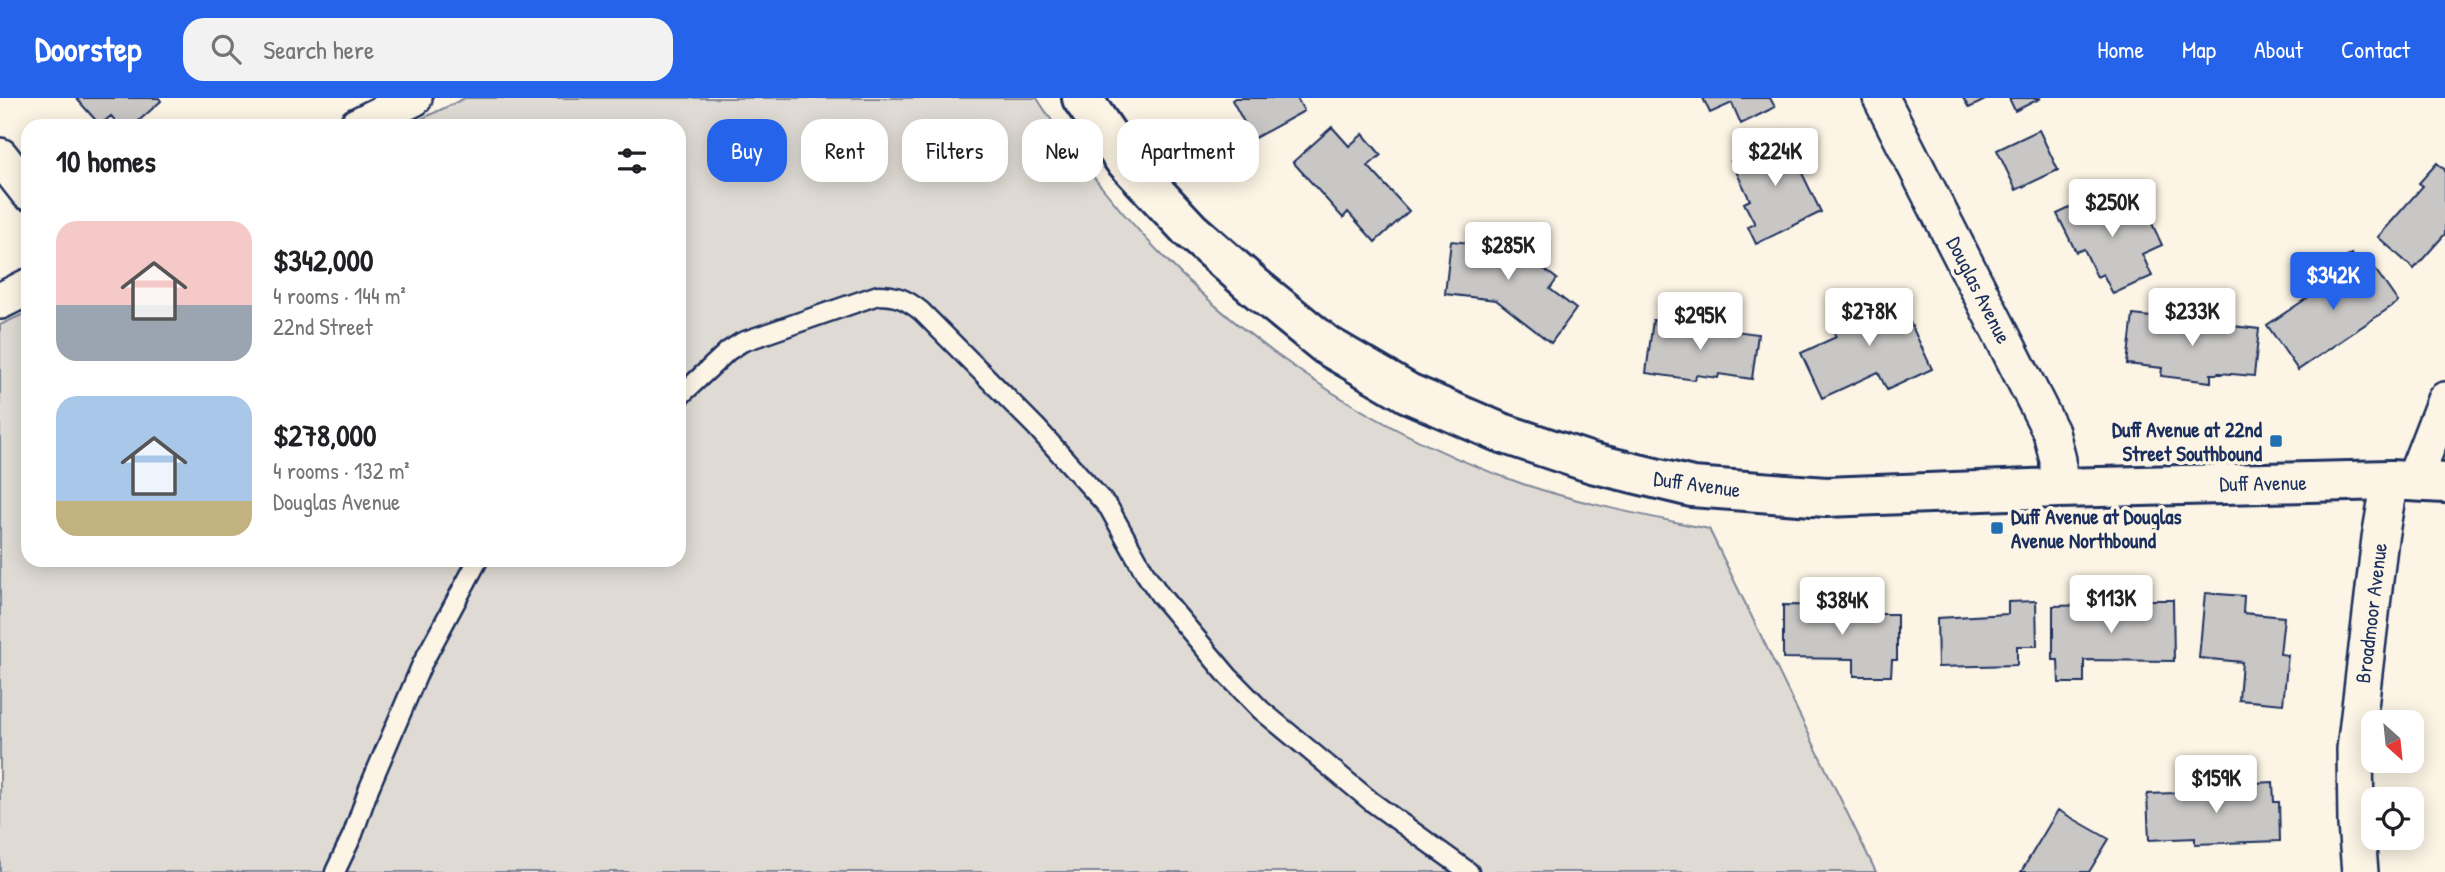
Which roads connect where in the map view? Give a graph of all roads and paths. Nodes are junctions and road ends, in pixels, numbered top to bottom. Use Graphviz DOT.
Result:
graph roads {
  1 [pos="414,98"];
  2 [pos="1082,98"];
  3 [pos="1881,98"];
  4 [pos="371,119"];
  5 [pos="0,156"];
  6 [pos="21,183"];
  7 [pos="21,290"];
  8 [pos="0,301"];
  9 [pos="686,390"];
  10 [pos="2445,400"];
  11 [pos="2416,481"];
  12 [pos="2058,488"];
  13 [pos="474,567"];
  14 [pos="335,872"];
  15 [pos="1469,872"];
  16 [pos="2360,872"];
  1 -- 4 [label="street"];
  2 -- 12 [label="main road, Duff Avenue"];
  3 -- 12 [label="street, Douglas Avenue"];
  5 -- 6 [label="street"];
  7 -- 8 [label="street"];
  9 -- 15 [label="lane"];
  10 -- 11 [label="street, Broadmoor Avenue"];
  11 -- 12 [label="main road, Duff Avenue"];
  11 -- 16 [label="street, Broadmoor Avenue"];
  13 -- 14 [label="lane"];
}
